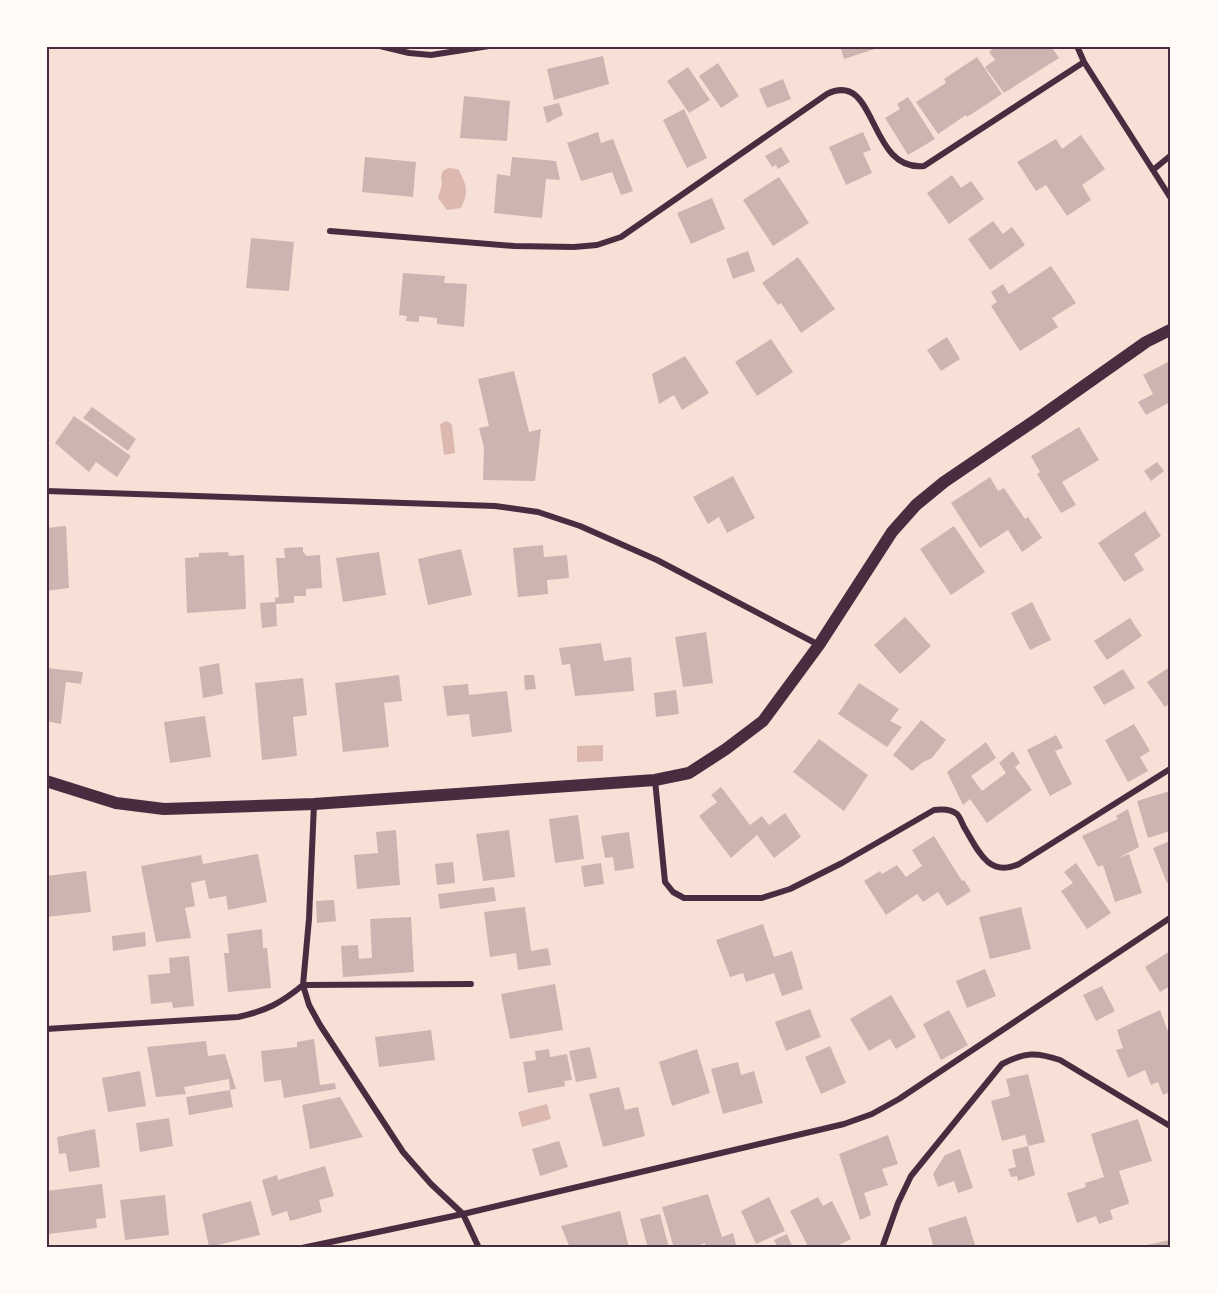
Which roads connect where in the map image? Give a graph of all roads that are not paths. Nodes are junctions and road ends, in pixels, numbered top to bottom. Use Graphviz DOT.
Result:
graph roads {
  1 [pos="380,46"];
  2 [pos="489,46"];
  3 [pos="1077,46"];
  4 [pos="450,49"];
  5 [pos="1084,62"];
  6 [pos="1170,156"];
  7 [pos="1153,170"];
  8 [pos="1170,197"];
  9 [pos="330,231"];
  10 [pos="1170,330"];
  11 [pos="46,491"];
  12 [pos="819,645"];
  13 [pos="1170,769"];
  14 [pos="655,780"];
  15 [pos="46,781"];
  16 [pos="314,804"];
  17 [pos="1170,918"];
  18 [pos="471,984"];
  19 [pos="303,985"];
  20 [pos="46,1029"];
  21 [pos="1170,1126"];
  22 [pos="463,1214"];
  23 [pos="302,1248"];
  24 [pos="479,1248"];
  25 [pos="882,1248"];
  1 -- 4 [label="street"];
  2 -- 4 [label="street"];
  3 -- 5 [label="street"];
  5 -- 7 [label="street"];
  5 -- 9 [label="street"];
  6 -- 7 [label="street"];
  7 -- 8 [label="street"];
  10 -- 12 [label="main road"];
  11 -- 12 [label="street"];
  12 -- 14 [label="main road"];
  13 -- 14 [label="street"];
  14 -- 16 [label="main road"];
  15 -- 16 [label="main road"];
  16 -- 19 [label="street"];
  17 -- 22 [label="street"];
  18 -- 19 [label="street"];
  19 -- 20 [label="street"];
  19 -- 22 [label="street"];
  21 -- 25 [label="street"];
  22 -- 23 [label="street"];
  22 -- 24 [label="street"];
}
